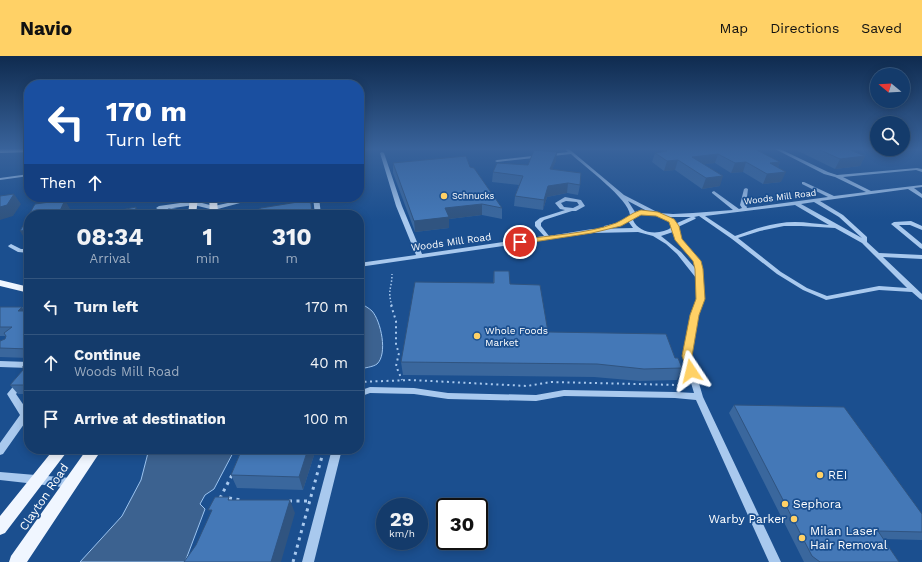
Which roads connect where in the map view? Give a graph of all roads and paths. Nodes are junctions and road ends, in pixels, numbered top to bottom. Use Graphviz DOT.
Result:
graph roads {
  1 [pos="388,173"];
  2 [pos="595,173"];
  3 [pos="825,173"];
  4 [pos="876,173"];
  5 [pos="24,176"];
  6 [pos="837,176"];
  7 [pos="0,179"];
  8 [pos="804,183"];
  9 [pos="922,186"];
  10 [pos="908,187"];
  11 [pos="746,189"];
  12 [pos="714,192"];
  13 [pos="870,192"];
  14 [pos="622,196"];
  15 [pos="922,196"];
  16 [pos="834,198"];
  17 [pos="187,202"];
  18 [pos="198,202"];
  19 [pos="243,202"];
  20 [pos="816,202"];
  21 [pos="797,204"];
  22 [pos="159,210"];
  23 [pos="159,210"];
  24 [pos="178,210"];
  25 [pos="212,210"];
  26 [pos="217,210"];
  27 [pos="570,210"];
  28 [pos="746,210"];
  29 [pos="738,211"];
  30 [pos="660,214"];
  31 [pos="710,214"];
  32 [pos="632,216"];
  33 [pos="702,216"];
  34 [pos="835,226"];
  35 [pos="675,227"];
  36 [pos="922,228"];
  37 [pos="641,230"];
  38 [pos="592,231"];
  39 [pos="652,234"];
  40 [pos="548,238"];
  41 [pos="734,238"];
  42 [pos="864,242"];
  43 [pos="10,246"];
  44 [pos="922,247"];
  45 [pos="24,251"];
  46 [pos="877,255"];
  47 [pos="420,256"];
  48 [pos="922,257"];
  49 [pos="364,264"];
  50 [pos="392,274"];
  51 [pos="699,278"];
  52 [pos="0,283"];
  53 [pos="24,289"];
  54 [pos="913,290"];
  55 [pos="922,298"];
  56 [pos="0,309"];
  57 [pos="24,310"];
  58 [pos="0,364"];
  59 [pos="24,365"];
  60 [pos="24,379"];
  61 [pos="402,380"];
  62 [pos="364,382"];
  63 [pos="678,384"];
  64 [pos="364,392"];
  65 [pos="699,398"];
  66 [pos="24,410"];
  67 [pos="24,418"];
  68 [pos="0,451"];
  69 [pos="58,454"];
  70 [pos="92,454"];
  71 [pos="323,454"];
  72 [pos="336,454"];
  73 [pos="235,470"];
  74 [pos="0,476"];
  75 [pos="38,480"];
  76 [pos="72,483"];
  77 [pos="220,497"];
  78 [pos="245,501"];
  79 [pos="281,501"];
  80 [pos="310,501"];
  81 [pos="217,504"];
  82 [pos="0,528"];
  83 [pos="17,562"];
  84 [pos="293,562"];
  85 [pos="308,562"];
  86 [pos="775,562"];
  1 -- 47 [label="street"];
  2 -- 14 [label="street"];
  3 -- 6 [label="street"];
  4 -- 6 [label="street"];
  5 -- 7 [label="street"];
  6 -- 13 [label="street"];
  8 -- 16 [label="street"];
  9 -- 10 [label="street, Woods Mill Road"];
  10 -- 13 [label="street, Woods Mill Road"];
  10 -- 15 [label="street"];
  11 -- 28 [label="street"];
  12 -- 29 [label="street"];
  13 -- 16 [label="street, Woods Mill Road"];
  14 -- 30 [label="street"];
  14 -- 32 [label="street"];
  16 -- 20 [label="street, Woods Mill Road"];
  17 -- 22 [label="street"];
  18 -- 25 [label="street"];
  19 -- 26 [label="street"];
  20 -- 21 [label="street, Woods Mill Road"];
  20 -- 42 [label="street"];
  21 -- 28 [label="street, Woods Mill Road"];
  21 -- 34 [label="street"];
  23 -- 24 [label="street"];
  27 -- 40 [label="street"];
  28 -- 29 [label="street, Woods Mill Road"];
  29 -- 31 [label="street, Woods Mill Road"];
  30 -- 31 [label="street, Woods Mill Road"];
  30 -- 32 [label="street, Woods Mill Road"];
  30 -- 35 [label="street"];
  31 -- 33 [label="street, Woods Mill Road"];
  32 -- 37 [label="street"];
  32 -- 38 [label="street, Woods Mill Road"];
  33 -- 35 [label="street, Woods Mill Road"];
  33 -- 41 [label="street"];
  34 -- 41 [label="street"];
  34 -- 42 [label="street"];
  35 -- 39 [label="street, Woods Mill Road"];
  35 -- 51 [label="street"];
  36 -- 44 [label="street"];
  37 -- 38 [label="street, Woods Mill Road"];
  37 -- 39 [label="street"];
  38 -- 40 [label="street, Woods Mill Road"];
  39 -- 51 [label="street"];
  40 -- 47 [label="street, Woods Mill Road"];
  41 -- 54 [label="street"];
  42 -- 46 [label="street"];
  43 -- 45 [label="street"];
  46 -- 48 [label="street"];
  46 -- 54 [label="street"];
  47 -- 49 [label="street, Woods Mill Road"];
  50 -- 61 [label="path"];
  51 -- 65 [label="street"];
  52 -- 53 [label="main road"];
  54 -- 55 [label="street"];
  56 -- 57 [label="street"];
  58 -- 59 [label="street"];
  60 -- 66 [label="street"];
  61 -- 62 [label="path"];
  61 -- 63 [label="path"];
  64 -- 65 [label="street"];
  65 -- 86 [label="street"];
  67 -- 68 [label="street"];
  69 -- 75 [label="main road, Clayton Road"];
  70 -- 76 [label="main road, Clayton Road"];
  71 -- 80 [label="path"];
  72 -- 85 [label="street"];
  73 -- 77 [label="path"];
  74 -- 75 [label="street"];
  75 -- 76 [label="street"];
  75 -- 82 [label="main road, Clayton Road"];
  76 -- 83 [label="main road, Clayton Road"];
  77 -- 78 [label="path"];
  77 -- 81 [label="path"];
  79 -- 80 [label="path"];
  80 -- 84 [label="path"];
}
